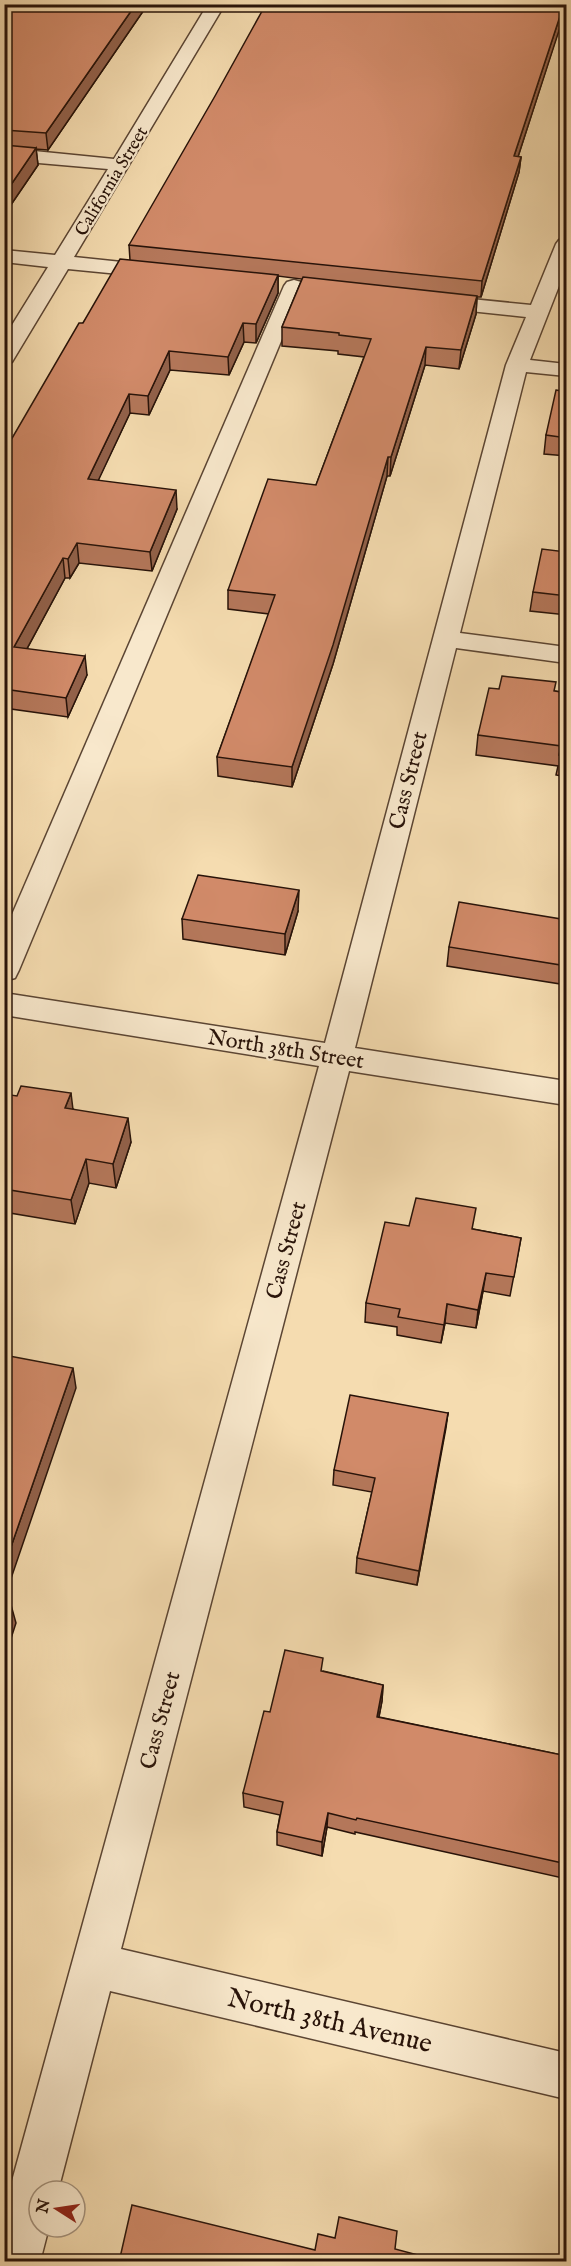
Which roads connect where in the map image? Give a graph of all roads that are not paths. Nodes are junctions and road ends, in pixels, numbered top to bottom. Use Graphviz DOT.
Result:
graph roads {
  1 [pos="217,4"];
  2 [pos="4,154"];
  3 [pos="120,165"];
  4 [pos="567,244"];
  5 [pos="4,256"];
  6 [pos="61,262"];
  7 [pos="178,274"];
  8 [pos="294,286"];
  9 [pos="410,298"];
  10 [pos="538,312"];
  11 [pos="4,357"];
  12 [pos="517,365"];
  13 [pos="567,370"];
  14 [pos="444,639"];
  15 [pos="567,655"];
  16 [pos="4,970"];
  17 [pos="4,1004"];
  18 [pos="336,1057"];
  19 [pos="567,1093"];
  20 [pos="94,1965"];
  21 [pos="567,2076"];
  22 [pos="15,2262"];
  1 -- 3 [label="street, California Street"];
  2 -- 3 [label="street"];
  3 -- 6 [label="street, California Street"];
  4 -- 10 [label="street, Cass Street"];
  5 -- 6 [label="street"];
  6 -- 7 [label="street"];
  6 -- 11 [label="street, California Street"];
  8 -- 16 [label="street"];
  9 -- 10 [label="street"];
  10 -- 12 [label="street, Cass Street"];
  12 -- 13 [label="street"];
  12 -- 14 [label="street, Cass Street"];
  14 -- 15 [label="street"];
  14 -- 18 [label="street, Cass Street"];
  17 -- 18 [label="street, North 38th Street"];
  18 -- 19 [label="street, North 38th Street"];
  18 -- 20 [label="street, Cass Street"];
  20 -- 21 [label="street, North 38th Avenue"];
  20 -- 22 [label="street, Cass Street"];
}
